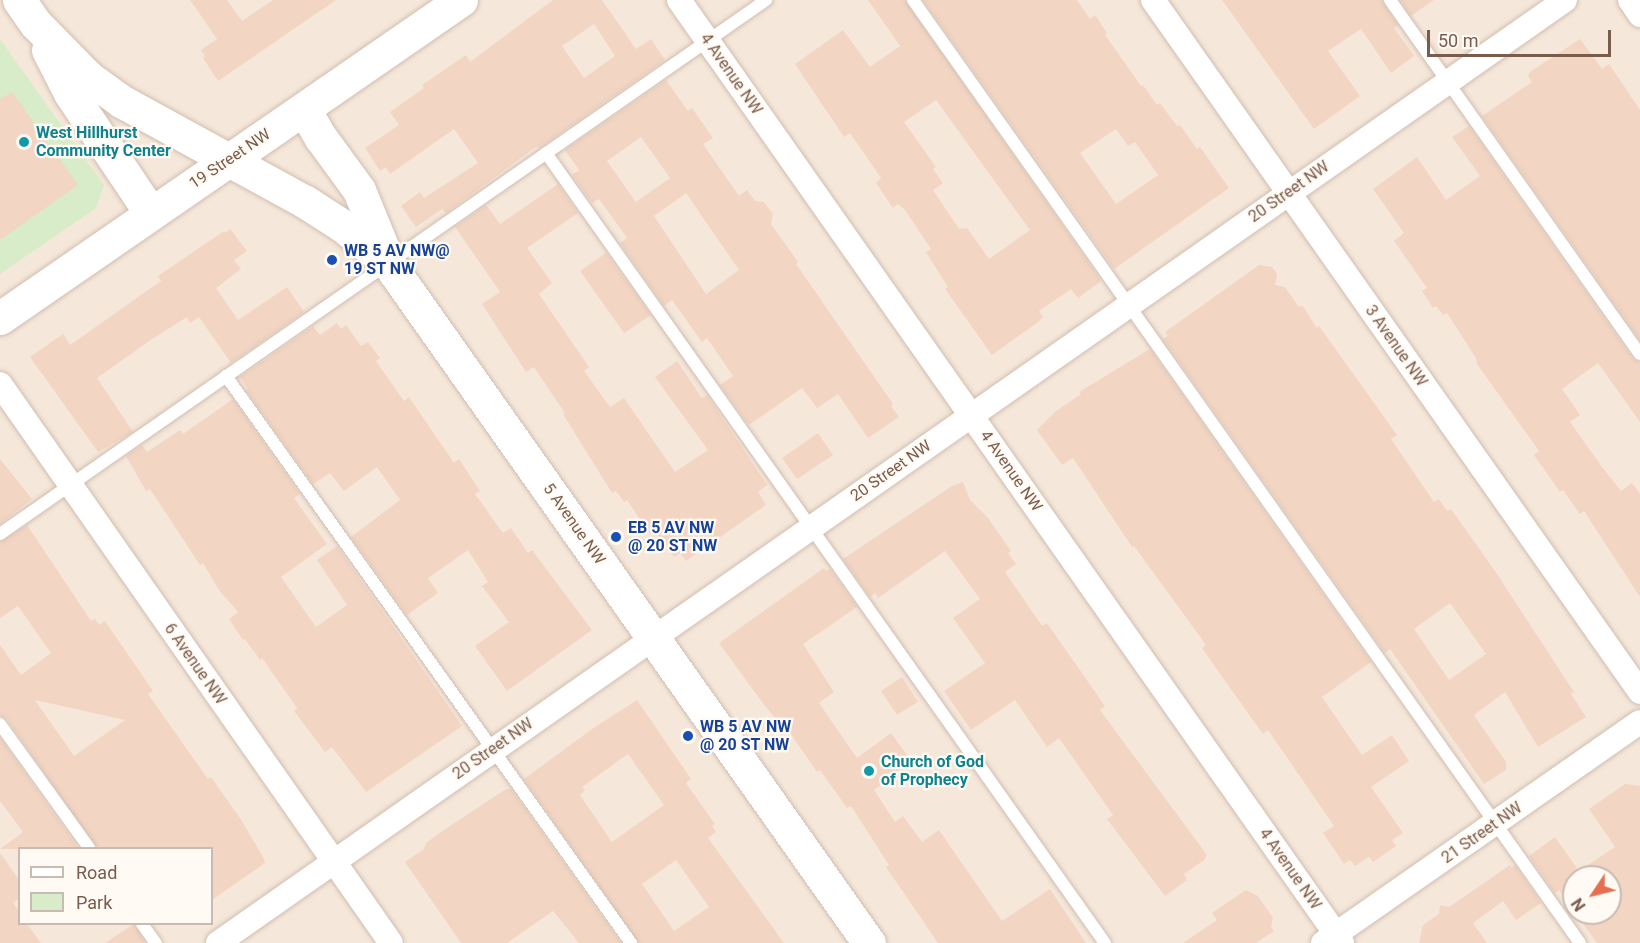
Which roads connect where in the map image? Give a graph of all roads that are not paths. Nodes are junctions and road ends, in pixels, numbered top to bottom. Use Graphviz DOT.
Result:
graph roads {
  1 [pos="461,0"];
  2 [pos="680,0"];
  3 [pos="766,0"];
  4 [pos="913,0"];
  5 [pos="1153,0"];
  6 [pos="1390,0"];
  7 [pos="1566,0"];
  8 [pos="1630,0"];
  9 [pos="27,12"];
  10 [pos="1640,15"];
  11 [pos="708,40"];
  12 [pos="1449,82"];
  13 [pos="304,109"];
  14 [pos="546,153"];
  15 [pos="227,160"];
  16 [pos="1287,193"];
  17 [pos="150,212"];
  18 [pos="388,263"];
  19 [pos="1129,304"];
  20 [pos="0,318"];
  21 [pos="1640,354"];
  22 [pos="226,376"];
  23 [pos="0,384"];
  24 [pos="971,415"];
  25 [pos="70,485"];
  26 [pos="811,528"];
  27 [pos="0,534"];
  28 [pos="654,636"];
  29 [pos="1640,692"];
  30 [pos="1640,722"];
  31 [pos="0,724"];
  32 [pos="493,748"];
  33 [pos="1496,824"];
  34 [pos="88,847"];
  35 [pos="333,862"];
  36 [pos="143,925"];
  37 [pos="1333,940"];
  38 [pos="156,943"];
  39 [pos="218,943"];
  40 [pos="391,943"];
  41 [pos="631,943"];
  42 [pos="869,943"];
  43 [pos="1105,943"];
  44 [pos="1580,943"];
  1 -- 13 [label="street, 19 Street NW"];
  2 -- 11 [label="street, 4 Avenue NW"];
  3 -- 11 [label="lane"];
  4 -- 19 [label="lane"];
  5 -- 16 [label="street, 3 Avenue NW"];
  6 -- 12 [label="lane"];
  7 -- 12 [label="street, 20 Street NW"];
  8 -- 10 [label="street"];
  9 -- 15 [label="street"];
  9 -- 17 [label="street"];
  11 -- 14 [label="lane"];
  11 -- 24 [label="street, 4 Avenue NW"];
  12 -- 16 [label="street, 20 Street NW"];
  12 -- 21 [label="lane"];
  13 -- 15 [label="street, 19 Street NW"];
  13 -- 18 [label="street"];
  14 -- 18 [label="lane"];
  14 -- 26 [label="lane"];
  15 -- 17 [label="street, 19 Street NW"];
  15 -- 18 [label="street, 5 Avenue NW"];
  16 -- 19 [label="street, 20 Street NW"];
  16 -- 29 [label="street, 3 Avenue NW"];
  17 -- 20 [label="street, 19 Street NW"];
  18 -- 22 [label="lane"];
  18 -- 28 [label="street, 5 Avenue NW"];
  19 -- 24 [label="street, 20 Street NW"];
  19 -- 33 [label="lane"];
  22 -- 25 [label="lane"];
  22 -- 32 [label="lane"];
  23 -- 25 [label="street, 6 Avenue NW"];
  24 -- 26 [label="street, 20 Street NW"];
  24 -- 37 [label="street, 4 Avenue NW"];
  25 -- 27 [label="lane"];
  25 -- 35 [label="street, 6 Avenue NW"];
  26 -- 28 [label="street, 20 Street NW"];
  26 -- 43 [label="lane"];
  28 -- 32 [label="street, 20 Street NW"];
  28 -- 42 [label="street, 5 Avenue NW"];
  30 -- 33 [label="street, 21 Street NW"];
  31 -- 34 [label="lane"];
  32 -- 35 [label="street, 20 Street NW"];
  32 -- 41 [label="lane"];
  33 -- 37 [label="street, 21 Street NW"];
  33 -- 44 [label="lane"];
  35 -- 39 [label="street, 20 Street NW"];
  35 -- 40 [label="street, 6 Avenue NW"];
  36 -- 38 [label="lane"];
}
